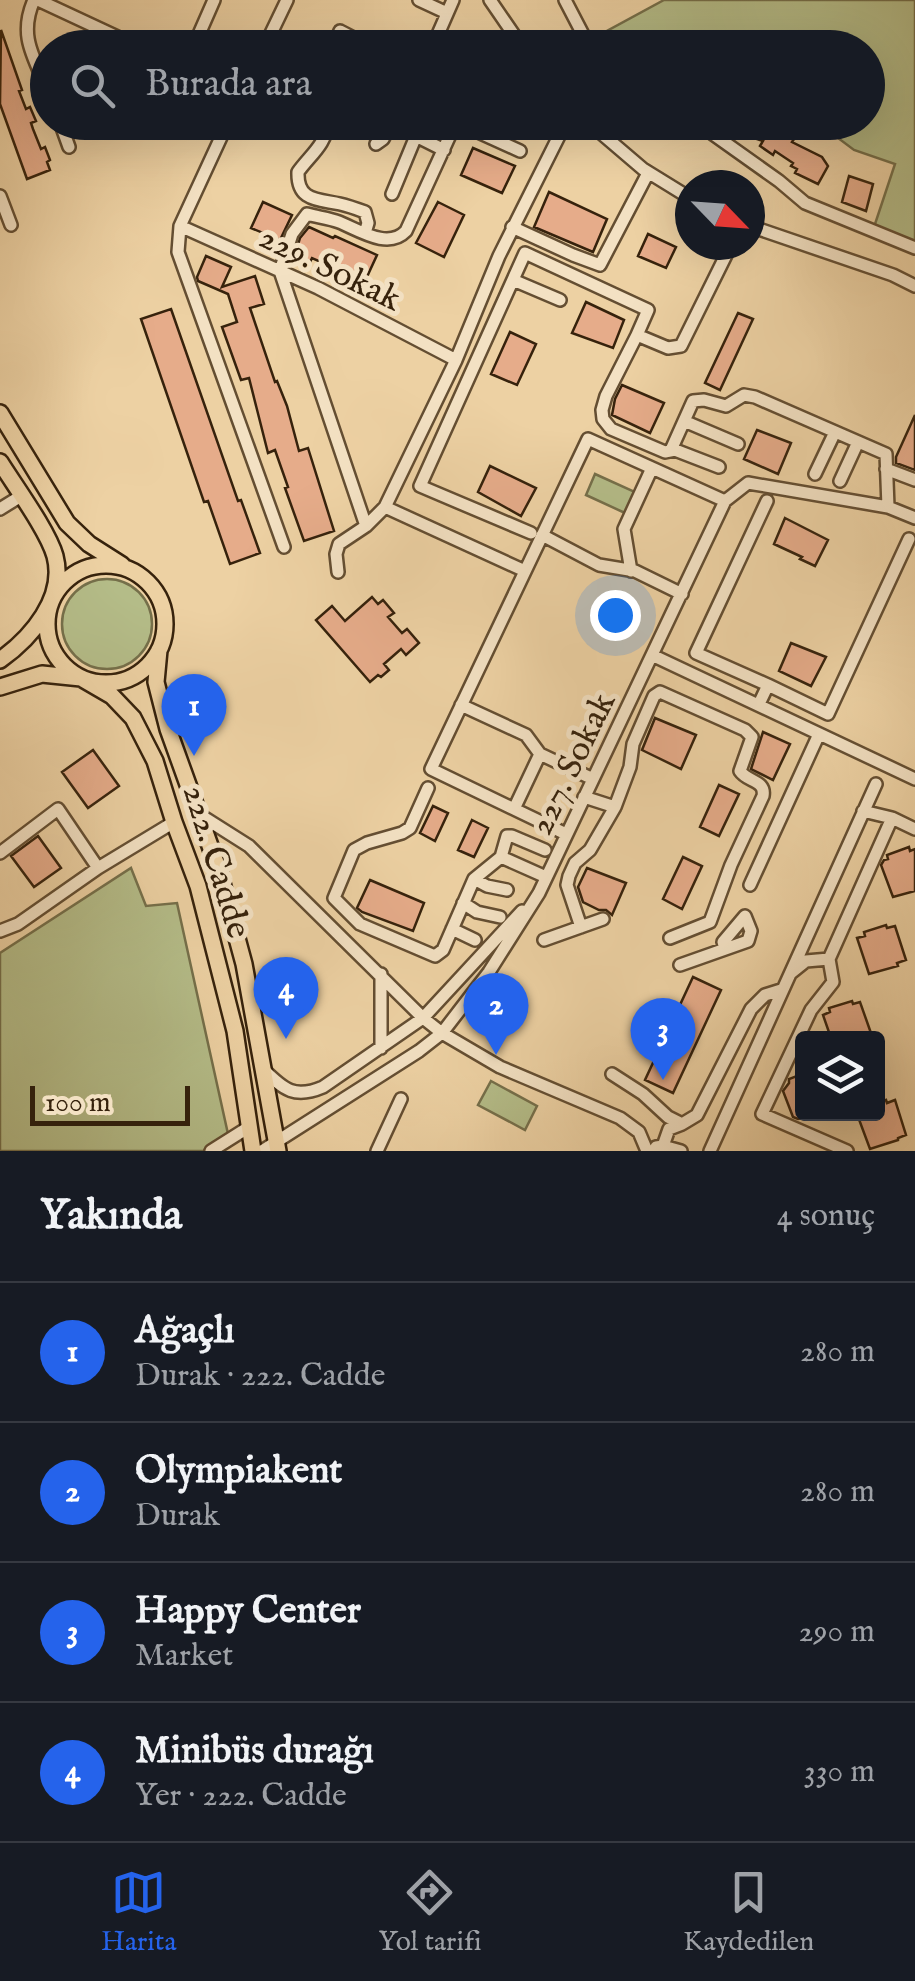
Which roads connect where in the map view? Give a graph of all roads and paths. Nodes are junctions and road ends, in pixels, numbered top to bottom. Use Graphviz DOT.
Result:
graph roads {
  1 [pos="36,0"];
  2 [pos="214,0"];
  3 [pos="286,0"];
  4 [pos="419,0"];
  5 [pos="453,0"];
  6 [pos="490,0"];
  7 [pos="564,0"];
  8 [pos="447,12"];
  9 [pos="102,30"];
  10 [pos="201,30"];
  11 [pos="272,30"];
  12 [pos="440,30"];
  13 [pos="510,30"];
  14 [pos="580,30"];
  15 [pos="30,44"];
  16 [pos="67,140"];
  17 [pos="220,140"];
  18 [pos="323,140"];
  19 [pos="382,140"];
  20 [pos="414,140"];
  21 [pos="424,140"];
  22 [pos="448,140"];
  23 [pos="494,140"];
  24 [pos="556,140"];
  25 [pos="610,140"];
  26 [pos="721,140"];
  27 [pos="376,144"];
  28 [pos="70,147"];
  29 [pos="444,150"];
  30 [pos="520,152"];
  31 [pos="648,172"];
  32 [pos="675,189"];
  33 [pos="392,194"];
  34 [pos="0,196"];
  35 [pos="11,225"];
  36 [pos="180,226"];
  37 [pos="512,227"];
  38 [pos="765,231"];
  39 [pos="364,233"];
  40 [pos="915,248"];
  41 [pos="724,260"];
  42 [pos="280,271"];
  43 [pos="513,280"];
  44 [pos="915,286"];
  45 [pos="560,300"];
  46 [pos="637,335"];
  47 [pos="456,360"];
  48 [pos="0,413"];
  49 [pos="684,422"];
  50 [pos="835,432"];
  51 [pos="858,442"];
  52 [pos="738,444"];
  53 [pos="671,450"];
  54 [pos="0,462"];
  55 [pos="720,467"];
  56 [pos="652,468"];
  57 [pos="886,469"];
  58 [pos="815,474"];
  59 [pos="915,480"];
  60 [pos="840,481"];
  61 [pos="21,496"];
  62 [pos="726,501"];
  63 [pos="768,502"];
  64 [pos="385,507"];
  65 [pos="888,507"];
  66 [pos="0,510"];
  67 [pos="915,518"];
  68 [pos="366,526"];
  69 [pos="536,534"];
  70 [pos="909,539"];
  71 [pos="284,546"];
  72 [pos="130,570"];
  73 [pos="631,571"];
  74 [pos="338,572"];
  75 [pos="525,572"];
  76 [pos="682,594"];
  77 [pos="52,599"];
  78 [pos="159,650"];
  79 [pos="654,656"];
  80 [pos="0,660"];
  81 [pos="82,678"];
  82 [pos="768,685"];
  83 [pos="0,687"];
  84 [pos="758,704"];
  85 [pos="461,706"];
  86 [pos="819,734"];
  87 [pos="540,754"];
  88 [pos="593,779"];
  89 [pos="915,779"];
  90 [pos="876,784"];
  91 [pos="428,788"];
  92 [pos="584,797"];
  93 [pos="615,807"];
  94 [pos="514,809"];
  95 [pos="863,811"];
  96 [pos="200,816"];
  97 [pos="892,818"];
  98 [pos="174,822"];
  99 [pos="915,829"];
  100 [pos="566,834"];
  101 [pos="545,850"];
  102 [pos="0,853"];
  103 [pos="501,857"];
  104 [pos="98,868"];
  105 [pos="546,876"];
  106 [pos="474,879"];
  107 [pos="750,885"];
  108 [pos="507,890"];
  109 [pos="539,894"];
  110 [pos="463,904"];
  111 [pos="500,916"];
  112 [pos="603,920"];
  113 [pos="710,922"];
  114 [pos="2,924"];
  115 [pos="581,927"];
  116 [pos="452,929"];
  117 [pos="670,938"];
  118 [pos="475,940"];
  119 [pos="544,940"];
  120 [pos="829,960"];
  121 [pos="680,965"];
  122 [pos="381,974"];
  123 [pos="788,976"];
  124 [pos="782,990"];
  125 [pos="424,1018"];
  126 [pos="442,1033"];
  127 [pos="381,1048"];
  128 [pos="264,1070"];
  129 [pos="612,1074"];
  130 [pos="401,1099"];
  131 [pos="249,1126"];
  132 [pos="676,1127"];
  133 [pos="278,1146"];
  134 [pos="663,1146"];
  135 [pos="647,1150"];
  136 [pos="210,1151"];
  137 [pos="252,1151"];
  138 [pos="262,1151"];
  139 [pos="377,1151"];
  140 [pos="681,1151"];
  141 [pos="710,1151"];
  142 [pos="847,1151"];
  1 -- 9 [label="street"];
  1 -- 15 [label="street"];
  2 -- 10 [label="street"];
  3 -- 11 [label="street"];
  4 -- 8 [label="street"];
  5 -- 8 [label="street"];
  6 -- 13 [label="street"];
  7 -- 14 [label="street"];
  8 -- 12 [label="street"];
  16 -- 28 [label="street"];
  17 -- 36 [label="street"];
  18 -- 39 [label="street"];
  19 -- 27 [label="street"];
  20 -- 33 [label="street"];
  21 -- 29 [label="street"];
  22 -- 29 [label="street"];
  23 -- 30 [label="street"];
  24 -- 37 [label="street"];
  25 -- 31 [label="street"];
  26 -- 40 [label="street"];
  29 -- 39 [label="street"];
  31 -- 32 [label="street"];
  31 -- 37 [label="street"];
  34 -- 35 [label="street"];
  36 -- 42 [label="street, 229. Sokak"];
  36 -- 71 [label="street"];
  37 -- 47 [label="street"];
  38 -- 44 [label="street"];
  39 -- 42 [label="street"];
  41 -- 46 [label="street"];
  42 -- 47 [label="street, 229. Sokak"];
  42 -- 68 [label="street"];
  43 -- 45 [label="street"];
  43 -- 46 [label="street"];
  43 -- 69 [label="street"];
  46 -- 53 [label="street"];
  47 -- 64 [label="street"];
  48 -- 72 [label="main road"];
  49 -- 50 [label="street"];
  49 -- 52 [label="street"];
  49 -- 53 [label="street"];
  50 -- 51 [label="street"];
  50 -- 58 [label="street"];
  51 -- 57 [label="street"];
  51 -- 60 [label="street"];
  53 -- 55 [label="street"];
  54 -- 61 [label="main road"];
  56 -- 62 [label="street"];
  56 -- 69 [label="street"];
  56 -- 73 [label="street"];
  57 -- 59 [label="street"];
  57 -- 65 [label="street"];
  61 -- 66 [label="street"];
  61 -- 77 [label="main road"];
  62 -- 65 [label="street"];
  62 -- 76 [label="street, 227. Sokak"];
  63 -- 82 [label="street"];
  64 -- 68 [label="street"];
  64 -- 75 [label="street"];
  65 -- 67 [label="street"];
  68 -- 74 [label="street"];
  69 -- 73 [label="street"];
  69 -- 75 [label="street"];
  70 -- 82 [label="street"];
  72 -- 77 [label="main road"];
  72 -- 78 [label="main road"];
  73 -- 76 [label="street"];
  75 -- 85 [label="street"];
  76 -- 79 [label="street, 227. Sokak"];
  77 -- 80 [label="main road"];
  77 -- 81 [label="main road"];
  78 -- 81 [label="main road"];
  78 -- 96 [label="main road, 222. Cadde"];
  79 -- 84 [label="street"];
  79 -- 88 [label="street, 227. Sokak"];
  81 -- 83 [label="main road"];
  81 -- 98 [label="main road, 222. Cadde"];
  82 -- 84 [label="street"];
  84 -- 86 [label="street"];
  85 -- 87 [label="street"];
  85 -- 94 [label="street"];
  86 -- 89 [label="street"];
  86 -- 107 [label="street"];
  87 -- 88 [label="street"];
  87 -- 94 [label="street"];
  88 -- 92 [label="street, 227. Sokak"];
  90 -- 95 [label="street"];
  91 -- 116 [label="street"];
  92 -- 93 [label="street"];
  92 -- 100 [label="street, 227. Sokak"];
  93 -- 113 [label="street"];
  93 -- 115 [label="street"];
  94 -- 100 [label="street"];
  95 -- 97 [label="street"];
  95 -- 123 [label="street"];
  96 -- 122 [label="street"];
  96 -- 128 [label="main road, 222. Cadde"];
  97 -- 99 [label="street"];
  97 -- 120 [label="street"];
  98 -- 104 [label="street"];
  98 -- 131 [label="main road, 222. Cadde"];
  100 -- 105 [label="street, 227. Sokak"];
  101 -- 103 [label="street"];
  102 -- 104 [label="street"];
  103 -- 105 [label="street"];
  103 -- 106 [label="street"];
  104 -- 114 [label="street"];
  105 -- 109 [label="street, 227. Sokak"];
  106 -- 108 [label="street"];
  106 -- 110 [label="street"];
  109 -- 125 [label="street"];
  109 -- 126 [label="street"];
  110 -- 111 [label="street"];
  110 -- 116 [label="street"];
  112 -- 115 [label="street"];
  113 -- 117 [label="street"];
  113 -- 121 [label="street"];
  115 -- 119 [label="street"];
  116 -- 118 [label="street"];
  120 -- 123 [label="street"];
  120 -- 142 [label="street"];
  122 -- 125 [label="street"];
  122 -- 127 [label="street"];
  123 -- 124 [label="street"];
  124 -- 132 [label="street"];
  124 -- 141 [label="street"];
  125 -- 126 [label="street"];
  125 -- 127 [label="street"];
  126 -- 133 [label="street"];
  126 -- 135 [label="street"];
  127 -- 128 [label="street"];
  128 -- 133 [label="main road, 222. Cadde"];
  129 -- 132 [label="street"];
  130 -- 139 [label="street"];
  131 -- 136 [label="street"];
  131 -- 137 [label="main road, 222. Cadde"];
  132 -- 134 [label="street"];
  133 -- 138 [label="street"];
  134 -- 135 [label="street"];
  134 -- 140 [label="street"];
}
